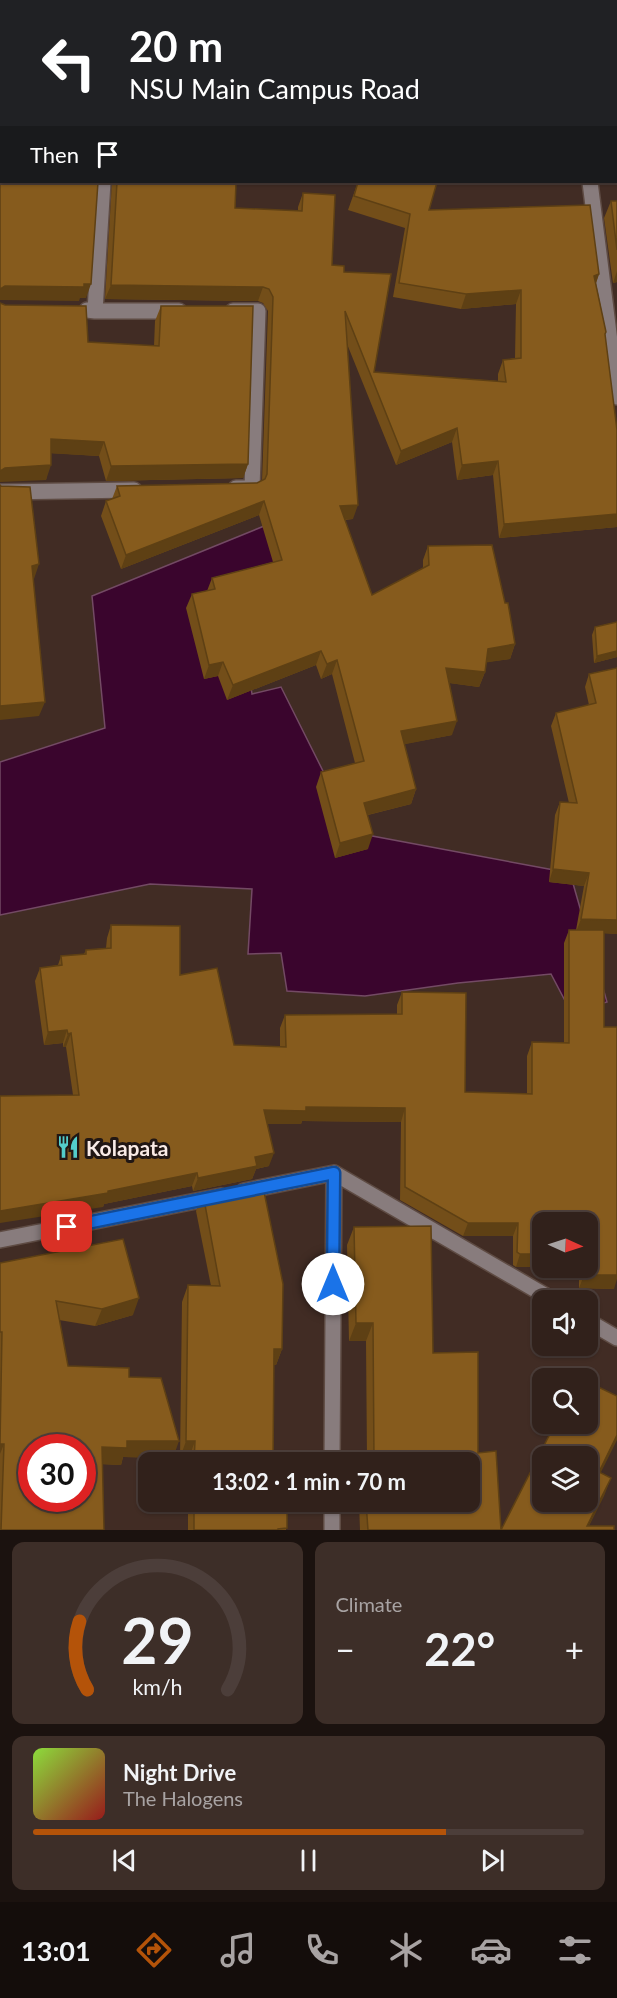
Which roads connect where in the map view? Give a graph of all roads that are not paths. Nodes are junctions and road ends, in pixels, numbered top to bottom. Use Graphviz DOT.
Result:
graph roads {
  1 [pos="104,183"];
  2 [pos="590,183"];
  3 [pos="72,310"];
  4 [pos="96,310"];
  5 [pos="200,311"];
  6 [pos="223,311"];
  7 [pos="617,397"];
  8 [pos="216,488"];
  9 [pos="144,489"];
  10 [pos="0,492"];
  11 [pos="334,1173"];
  12 [pos="0,1240"];
  13 [pos="536,1290"];
  14 [pos="598,1327"];
  15 [pos="617,1338"];
  16 [pos="332,1452"];
  17 [pos="332,1512"];
  18 [pos="332,1530"];
  1 -- 4 [label="street"];
  2 -- 7 [label="street"];
  3 -- 4 [label="street"];
  4 -- 5 [label="street"];
  6 -- 8 [label="street"];
  9 -- 10 [label="street"];
  11 -- 12 [label="street"];
  11 -- 13 [label="street"];
  11 -- 16 [label="street"];
  14 -- 15 [label="street"];
  17 -- 18 [label="street"];
}
